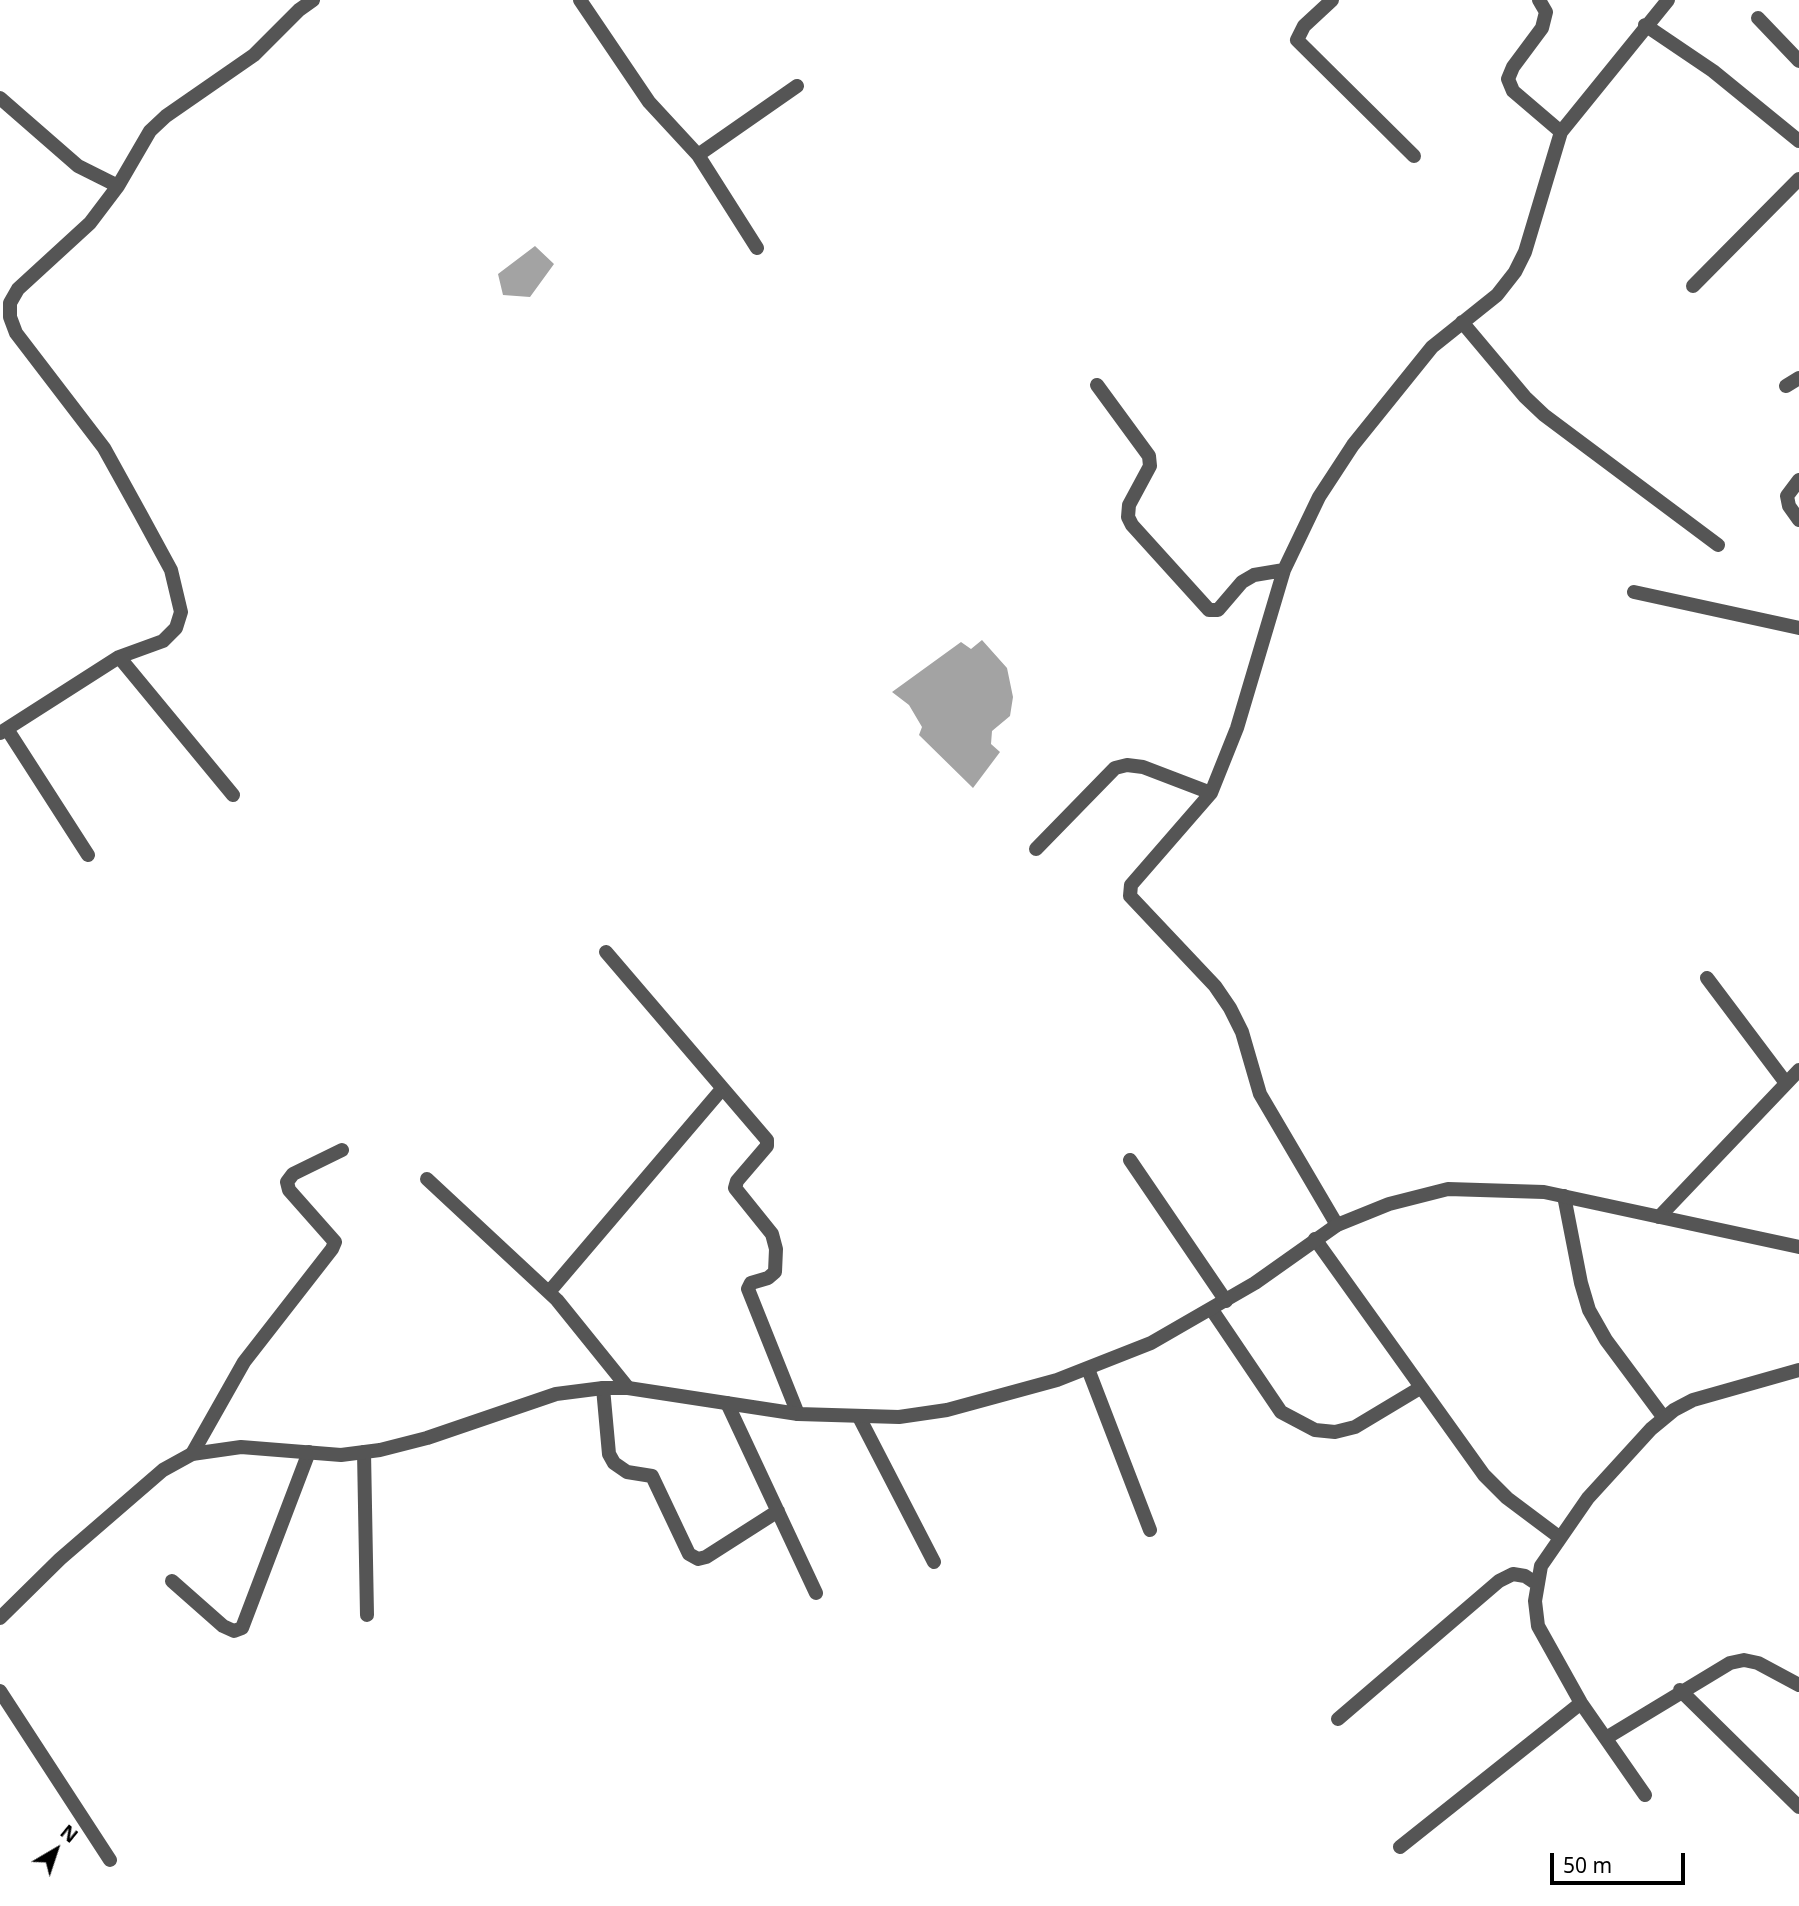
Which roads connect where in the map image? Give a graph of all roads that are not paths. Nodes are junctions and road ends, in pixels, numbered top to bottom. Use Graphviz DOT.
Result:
graph roads {
  1 [pos="313,0"];
  2 [pos="580,0"];
  3 [pos="1332,0"];
  4 [pos="1539,0"];
  5 [pos="1668,0"];
  6 [pos="1758,18"];
  7 [pos="1645,25"];
  8 [pos="1799,61"];
  9 [pos="797,86"];
  10 [pos="0,98"];
  11 [pos="1561,132"];
  12 [pos="1799,141"];
  13 [pos="698,155"];
  14 [pos="1414,156"];
  15 [pos="1799,179"];
  16 [pos="118,186"];
  17 [pos="757,248"];
  18 [pos="1693,286"];
  19 [pos="1462,322"];
  20 [pos="1097,384"];
  21 [pos="1799,480"];
  22 [pos="1799,520"];
  23 [pos="1718,545"];
  24 [pos="1284,570"];
  25 [pos="1634,593"];
  26 [pos="1799,628"];
  27 [pos="120,657"];
  28 [pos="3,731"];
  29 [pos="1211,793"];
  30 [pos="233,795"];
  31 [pos="1036,849"];
  32 [pos="88,855"];
  33 [pos="606,952"];
  34 [pos="1707,978"];
  35 [pos="1799,1070"];
  36 [pos="1786,1083"];
  37 [pos="722,1089"];
  38 [pos="342,1150"];
  39 [pos="1130,1160"];
  40 [pos="426,1179"];
  41 [pos="1564,1196"];
  42 [pos="1659,1217"];
  43 [pos="1337,1225"];
  44 [pos="1315,1239"];
  45 [pos="1799,1247"];
  46 [pos="549,1292"];
  47 [pos="1226,1301"];
  48 [pos="1212,1310"];
  49 [pos="1088,1368"];
  50 [pos="1799,1370"];
  51 [pos="603,1388"];
  52 [pos="628,1388"];
  53 [pos="1420,1388"];
  54 [pos="727,1402"];
  55 [pos="798,1413"];
  56 [pos="859,1417"];
  57 [pos="1664,1418"];
  58 [pos="309,1452"];
  59 [pos="364,1452"];
  60 [pos="192,1454"];
  61 [pos="778,1511"];
  62 [pos="1150,1530"];
  63 [pos="1559,1537"];
  64 [pos="934,1562"];
  65 [pos="172,1581"];
  66 [pos="1538,1584"];
  67 [pos="816,1593"];
  68 [pos="367,1615"];
  69 [pos="0,1618"];
  70 [pos="1799,1685"];
  71 [pos="1680,1690"];
  72 [pos="0,1691"];
  73 [pos="1581,1703"];
  74 [pos="1338,1719"];
  75 [pos="1606,1738"];
  76 [pos="1645,1795"];
  77 [pos="1799,1807"];
  78 [pos="1401,1847"];
  79 [pos="110,1860"];
  1 -- 16 [label="street"];
  2 -- 13 [label="street"];
  3 -- 14 [label="street"];
  4 -- 11 [label="street"];
  5 -- 7 [label="street"];
  6 -- 8 [label="street"];
  7 -- 11 [label="street"];
  7 -- 12 [label="street"];
  9 -- 13 [label="street"];
  10 -- 16 [label="street"];
  11 -- 19 [label="street"];
  13 -- 17 [label="street"];
  15 -- 18 [label="street"];
  16 -- 27 [label="street"];
  19 -- 23 [label="street"];
  19 -- 24 [label="street"];
  20 -- 24 [label="street"];
  21 -- 22 [label="street"];
  24 -- 29 [label="street"];
  25 -- 26 [label="street"];
  27 -- 28 [label="street"];
  27 -- 30 [label="street"];
  28 -- 32 [label="street"];
  29 -- 31 [label="street"];
  29 -- 43 [label="street"];
  33 -- 37 [label="street"];
  34 -- 36 [label="street"];
  35 -- 36 [label="street"];
  36 -- 42 [label="street"];
  37 -- 46 [label="street"];
  37 -- 55 [label="street"];
  38 -- 60 [label="street"];
  39 -- 47 [label="street"];
  40 -- 46 [label="street"];
  41 -- 42 [label="street"];
  41 -- 43 [label="street"];
  41 -- 57 [label="street"];
  42 -- 45 [label="street"];
  43 -- 44 [label="street"];
  44 -- 47 [label="street"];
  44 -- 53 [label="street"];
  46 -- 52 [label="street"];
  47 -- 48 [label="street"];
  48 -- 49 [label="street"];
  48 -- 53 [label="street"];
  49 -- 56 [label="street"];
  49 -- 62 [label="street"];
  50 -- 57 [label="street"];
  51 -- 52 [label="street"];
  51 -- 59 [label="street"];
  51 -- 61 [label="street"];
  52 -- 54 [label="street"];
  53 -- 63 [label="street"];
  54 -- 55 [label="street"];
  54 -- 61 [label="street"];
  55 -- 56 [label="street"];
  56 -- 64 [label="street"];
  57 -- 63 [label="street"];
  58 -- 59 [label="street"];
  58 -- 60 [label="street"];
  58 -- 65 [label="street"];
  59 -- 68 [label="street"];
  60 -- 69 [label="street"];
  61 -- 67 [label="street"];
  63 -- 66 [label="street"];
  66 -- 73 [label="street"];
  66 -- 74 [label="street"];
  70 -- 71 [label="street"];
  71 -- 75 [label="street"];
  71 -- 77 [label="street"];
  72 -- 79 [label="street"];
  73 -- 75 [label="street"];
  73 -- 78 [label="street"];
  75 -- 76 [label="street"];
}
